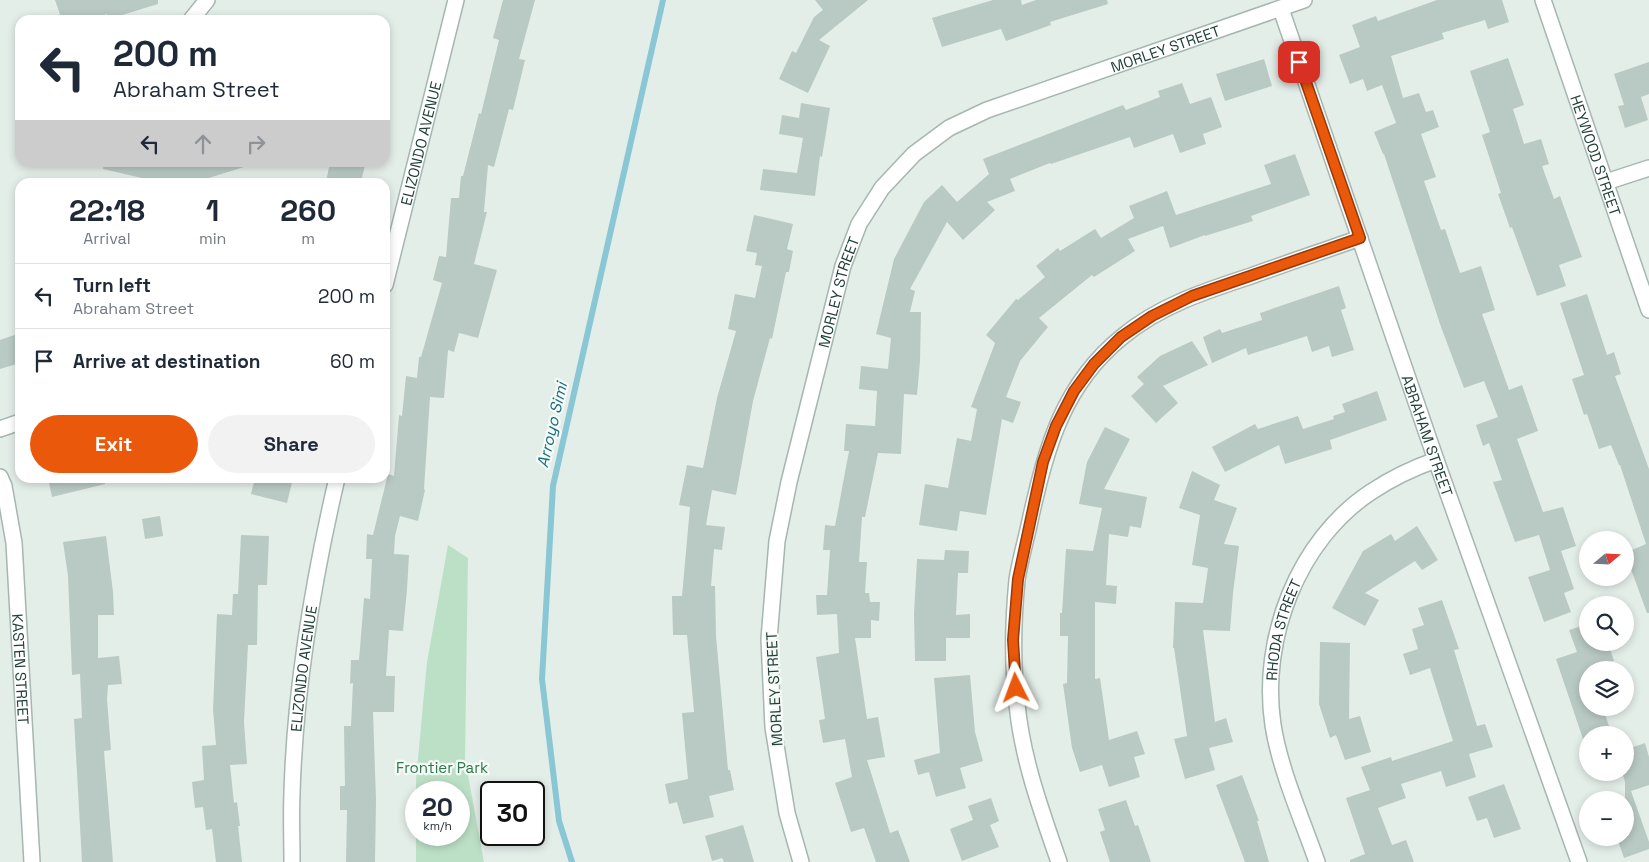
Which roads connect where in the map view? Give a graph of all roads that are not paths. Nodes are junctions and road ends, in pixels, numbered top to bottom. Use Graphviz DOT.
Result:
graph roads {
  1 [pos="207,0"];
  2 [pos="456,0"];
  3 [pos="1304,0"];
  4 [pos="1542,0"];
  5 [pos="1281,9"];
  6 [pos="195,15"];
  7 [pos="1649,168"];
  8 [pos="1606,182"];
  9 [pos="1360,238"];
  10 [pos="390,265"];
  11 [pos="1649,310"];
  12 [pos="15,424"];
  13 [pos="0,429"];
  14 [pos="1436,460"];
  15 [pos="0,477"];
  16 [pos="337,483"];
  17 [pos="32,862"];
  18 [pos="292,862"];
  19 [pos="801,862"];
  20 [pos="1059,862"];
  21 [pos="1318,862"];
  22 [pos="1579,862"];
  1 -- 6 [label="street"];
  2 -- 10 [label="street, ELIZONDO AVENUE"];
  3 -- 5 [label="street, MORLEY STREET"];
  4 -- 8 [label="street, HEYWOOD STREET"];
  5 -- 9 [label="street, ABRAHAM STREET"];
  5 -- 19 [label="street, MORLEY STREET"];
  7 -- 8 [label="street"];
  8 -- 11 [label="street, HEYWOOD STREET"];
  9 -- 14 [label="street, ABRAHAM STREET"];
  9 -- 20 [label="street"];
  12 -- 13 [label="street"];
  14 -- 21 [label="street, RHODA STREET"];
  14 -- 22 [label="street, ABRAHAM STREET"];
  15 -- 17 [label="street, KASTEN STREET"];
  16 -- 18 [label="street, ELIZONDO AVENUE"];
}
